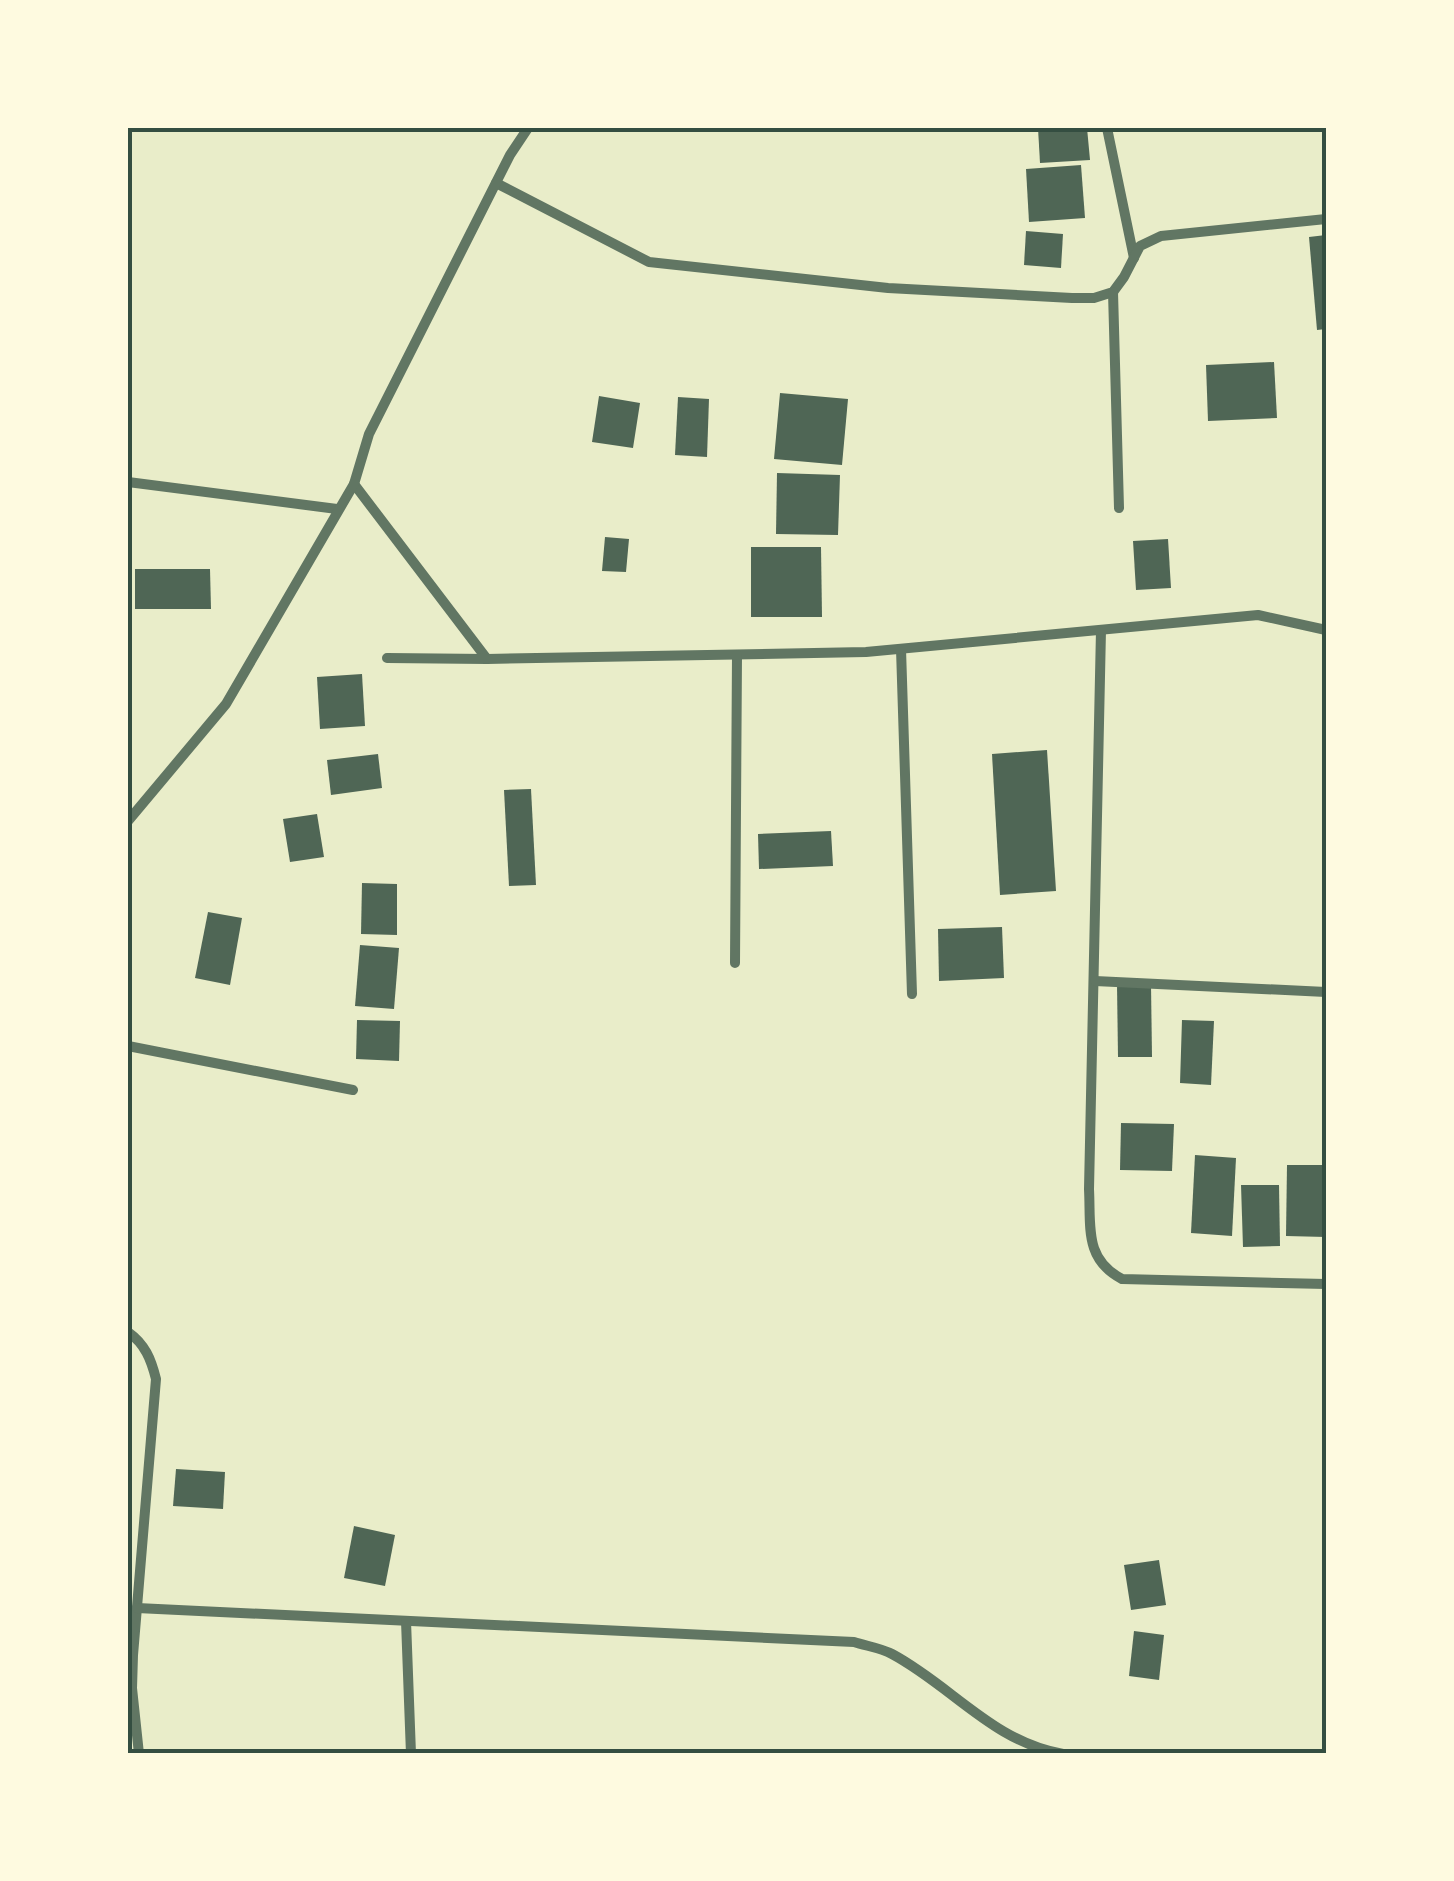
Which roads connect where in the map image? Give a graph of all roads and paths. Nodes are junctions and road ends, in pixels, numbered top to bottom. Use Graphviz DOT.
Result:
graph roads {
  1 [pos="528,128"];
  2 [pos="1107,128"];
  3 [pos="496,183"];
  4 [pos="1326,219"];
  5 [pos="1134,259"];
  6 [pos="1112,292"];
  7 [pos="128,482"];
  8 [pos="354,484"];
  9 [pos="1119,508"];
  10 [pos="337,509"];
  11 [pos="1101,630"];
  12 [pos="1326,630"];
  13 [pos="901,649"];
  14 [pos="737,655"];
  15 [pos="387,658"];
  16 [pos="487,659"];
  17 [pos="128,821"];
  18 [pos="735,963"];
  19 [pos="1095,981"];
  20 [pos="1326,992"];
  21 [pos="912,994"];
  22 [pos="128,1046"];
  23 [pos="354,1090"];
  24 [pos="1326,1284"];
  25 [pos="128,1332"];
  26 [pos="137,1608"];
  27 [pos="406,1621"];
  28 [pos="139,1754"];
  29 [pos="411,1754"];
  30 [pos="1063,1754"];
  1 -- 3 [label="street"];
  2 -- 5 [label="street"];
  3 -- 6 [label="street"];
  3 -- 8 [label="street"];
  4 -- 5 [label="street"];
  5 -- 6 [label="street"];
  6 -- 9 [label="street"];
  7 -- 10 [label="street"];
  8 -- 10 [label="street"];
  8 -- 16 [label="street"];
  10 -- 17 [label="street"];
  11 -- 12 [label="street"];
  11 -- 13 [label="street"];
  11 -- 19 [label="street"];
  13 -- 14 [label="street"];
  13 -- 21 [label="street"];
  14 -- 16 [label="street"];
  14 -- 18 [label="street"];
  15 -- 16 [label="street"];
  19 -- 20 [label="street"];
  19 -- 24 [label="street"];
  22 -- 23 [label="street"];
  25 -- 26 [label="street"];
  26 -- 27 [label="street"];
  26 -- 28 [label="street"];
  27 -- 29 [label="street"];
  27 -- 30 [label="street"];
}
